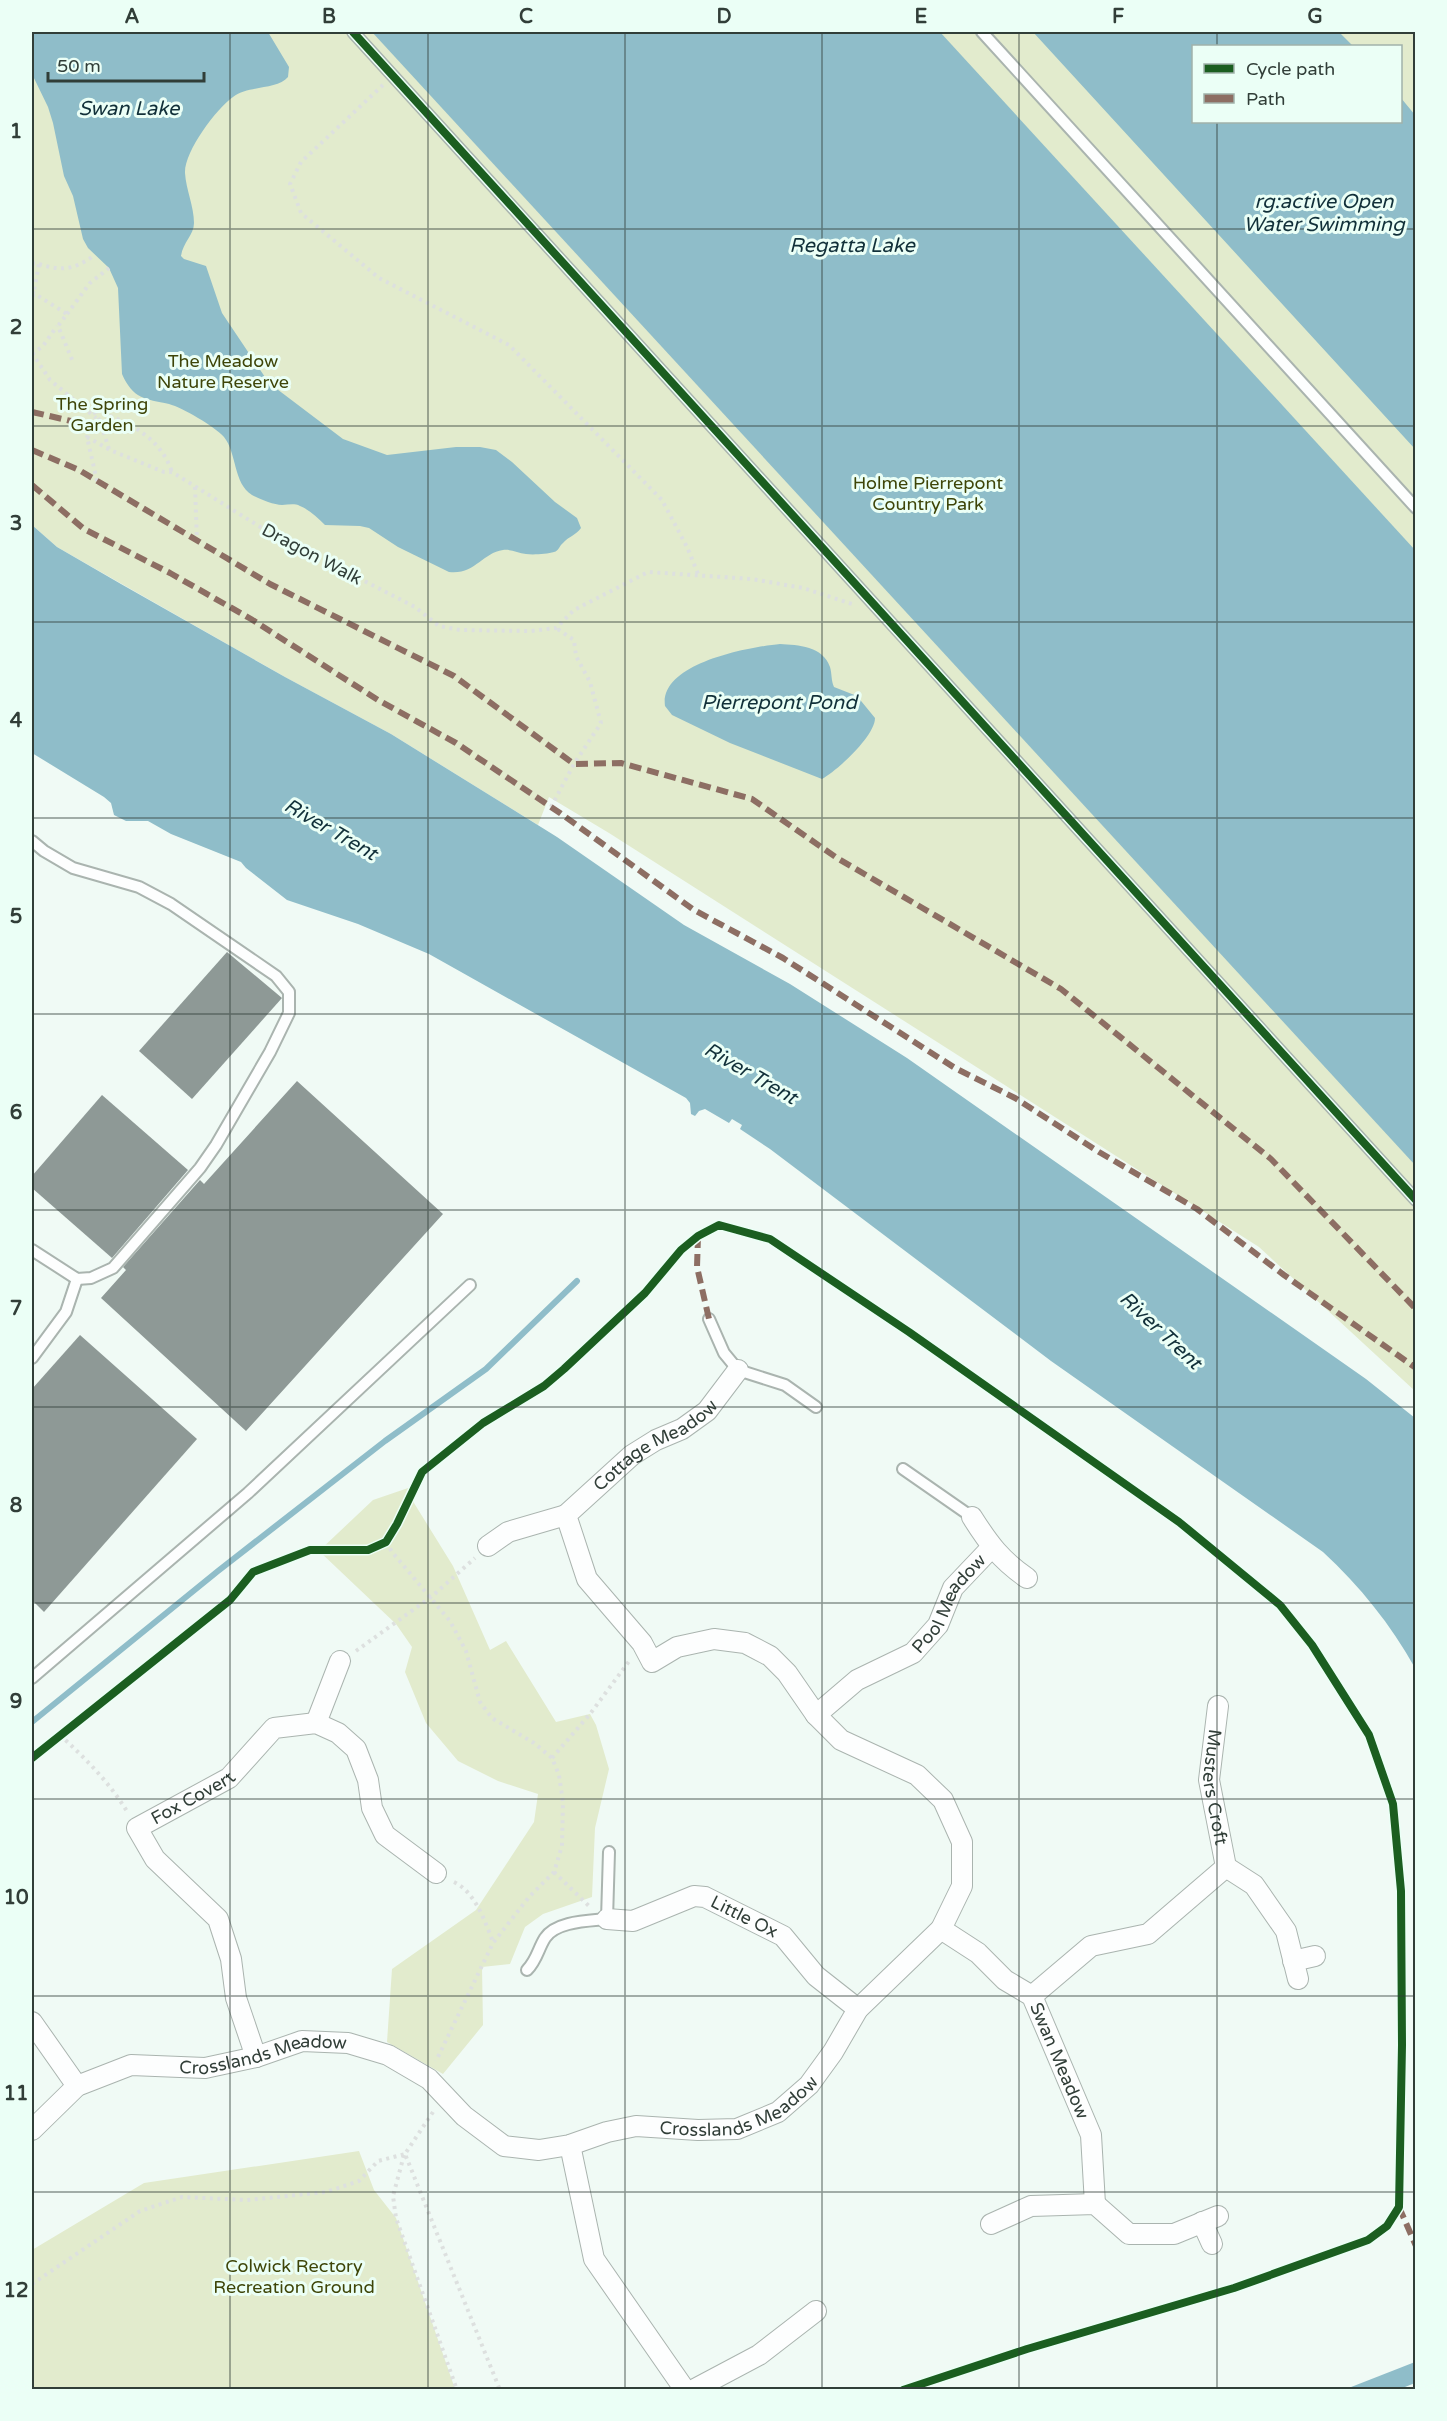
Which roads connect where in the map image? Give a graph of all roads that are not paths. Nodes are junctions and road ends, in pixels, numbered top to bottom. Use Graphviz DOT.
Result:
graph roads {
  1 [pos="353,32"];
  2 [pos="982,32"];
  3 [pos="1416,508"];
  4 [pos="32,841"];
  5 [pos="1416,1200"];
  6 [pos="32,1250"];
  7 [pos="77,1279"];
  8 [pos="470,1285"];
  9 [pos="709,1319"];
  10 [pos="32,1358"];
  11 [pos="738,1370"];
  12 [pos="816,1407"];
  13 [pos="903,1469"];
  14 [pos="566,1515"];
  15 [pos="972,1517"];
  16 [pos="488,1546"];
  17 [pos="991,1548"];
  18 [pos="1028,1578"];
  19 [pos="340,1661"];
  20 [pos="32,1678"];
  21 [pos="1218,1706"];
  22 [pos="816,1715"];
  23 [pos="316,1723"];
  24 [pos="609,1852"];
  25 [pos="1226,1867"];
  26 [pos="436,1873"];
  27 [pos="607,1919"];
  28 [pos="940,1929"];
  29 [pos="1315,1956"];
  30 [pos="527,1970"];
  31 [pos="1032,1996"];
  32 [pos="858,2009"];
  33 [pos="32,2022"];
  34 [pos="256,2057"];
  35 [pos="77,2086"];
  36 [pos="32,2130"];
  37 [pos="570,2145"];
  38 [pos="1095,2204"];
  39 [pos="991,2224"];
  40 [pos="1212,2244"];
  41 [pos="816,2311"];
  42 [pos="685,2390"];
  43 [pos="693,2390"];
  1 -- 5 [label="lane"];
  2 -- 3 [label="lane"];
  4 -- 7 [label="lane"];
  6 -- 7 [label="lane"];
  7 -- 10 [label="lane"];
  8 -- 20 [label="lane"];
  9 -- 11 [label="lane"];
  11 -- 12 [label="lane"];
  11 -- 14 [label="street, Cottage Meadow"];
  13 -- 15 [label="lane"];
  14 -- 16 [label="street, Cottage Meadow"];
  14 -- 22 [label="street, Crosslands Meadow"];
  15 -- 17 [label="street, Pool Meadow"];
  17 -- 18 [label="street, Pool Meadow"];
  17 -- 22 [label="street, Pool Meadow"];
  19 -- 23 [label="street"];
  21 -- 25 [label="street, Musters Croft"];
  22 -- 28 [label="street, Crosslands Meadow"];
  23 -- 26 [label="street"];
  23 -- 34 [label="street, Fox Covert"];
  24 -- 27 [label="lane"];
  25 -- 29 [label="street, Musters Croft"];
  25 -- 31 [label="street, Musters Croft"];
  27 -- 30 [label="lane"];
  27 -- 32 [label="street, Little Ox"];
  28 -- 31 [label="street, Swan Meadow"];
  28 -- 32 [label="street, Crosslands Meadow"];
  31 -- 38 [label="street, Swan Meadow"];
  32 -- 37 [label="street, Crosslands Meadow"];
  33 -- 35 [label="street"];
  34 -- 35 [label="street, Crosslands Meadow"];
  34 -- 37 [label="street, Crosslands Meadow"];
  35 -- 36 [label="street, Crosslands Meadow"];
  37 -- 42 [label="street"];
  38 -- 39 [label="street"];
  38 -- 40 [label="street"];
  41 -- 43 [label="street"];
}
